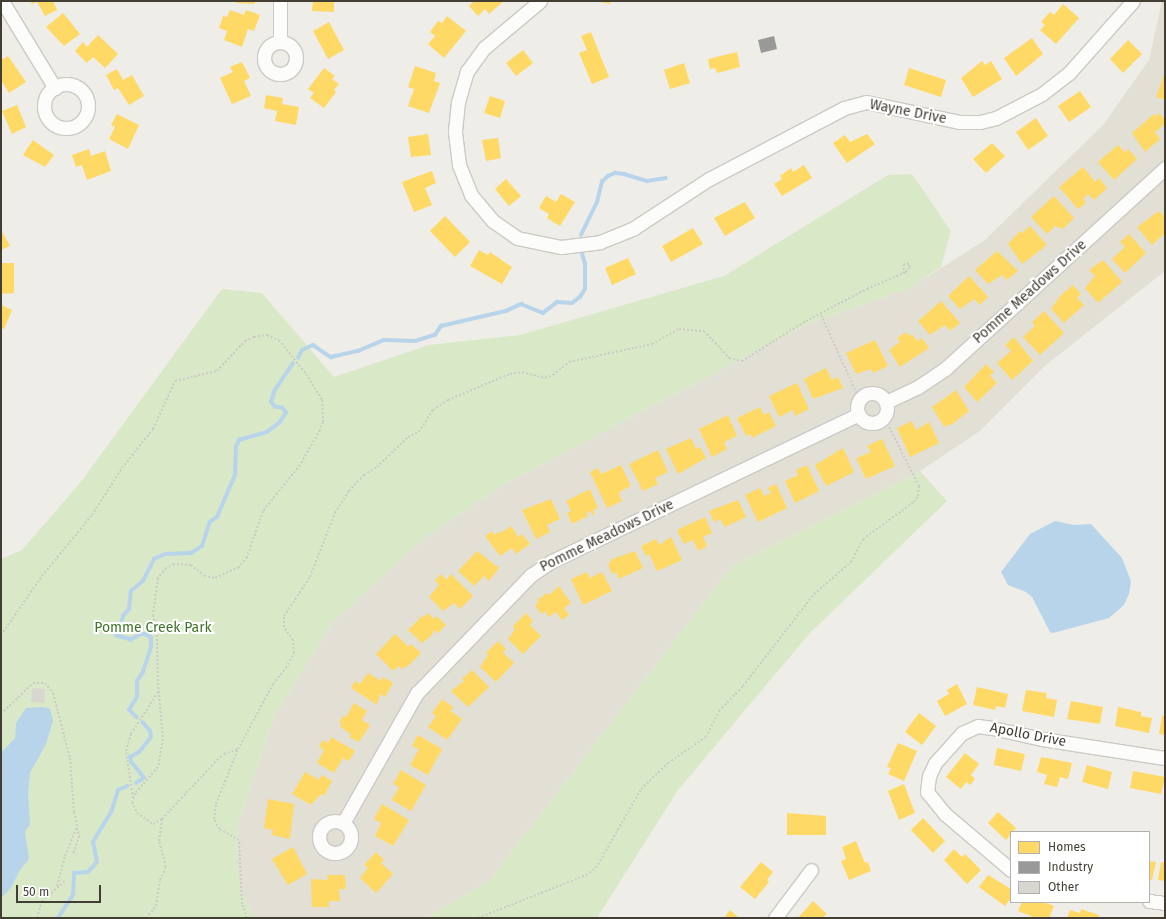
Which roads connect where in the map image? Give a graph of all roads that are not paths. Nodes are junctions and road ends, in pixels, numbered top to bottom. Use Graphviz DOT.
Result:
graph roads {
  1 [pos="2,1"];
  2 [pos="280,1"];
  3 [pos="540,1"];
  4 [pos="1133,1"];
  5 [pos="280,42"];
  6 [pos="54,88"];
  7 [pos="1165,168"];
  8 [pos="886,402"];
  9 [pos="859,414"];
  10 [pos="1165,758"];
  11 [pos="343,823"];
  12 [pos="1010,869"];
  13 [pos="811,870"];
  14 [pos="1150,901"];
  15 [pos="1165,903"];
  16 [pos="775,918"];
  1 -- 6 [label="street"];
  2 -- 5 [label="street"];
  3 -- 4 [label="street, Wayne Drive"];
  7 -- 8 [label="street, Pomme Meadows Drive"];
  8 -- 9 [label="street"];
  8 -- 9 [label="street"];
  9 -- 11 [label="street, Pomme Meadows Drive"];
  10 -- 12 [label="street, Apollo Drive"];
  13 -- 16 [label="street"];
  14 -- 15 [label="street"];
}
